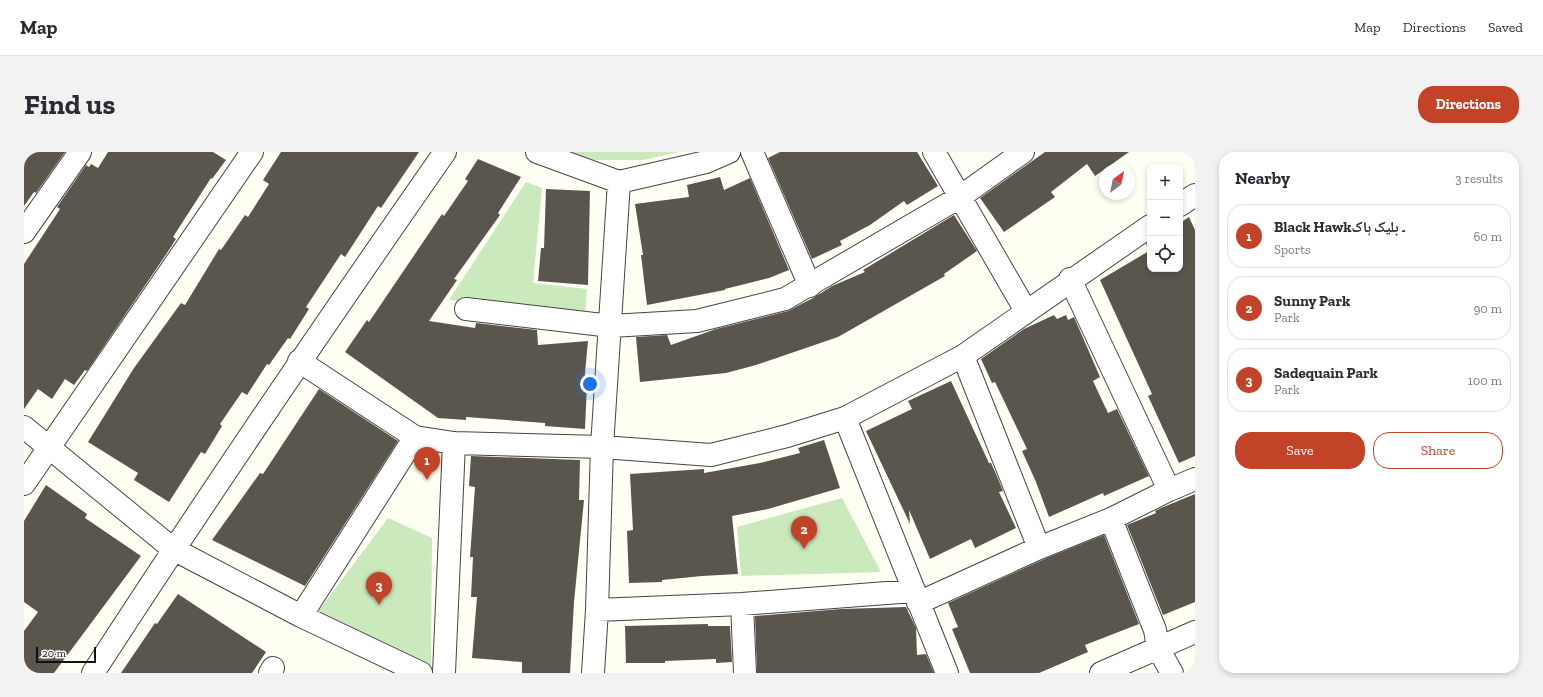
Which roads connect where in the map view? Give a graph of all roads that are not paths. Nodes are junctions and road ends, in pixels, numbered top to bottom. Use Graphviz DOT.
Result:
graph roads {
  1 [pos="80,152"];
  2 [pos="252,152"];
  3 [pos="445,152"];
  4 [pos="537,152"];
  5 [pos="729,152"];
  6 [pos="752,152"];
  7 [pos="934,152"];
  8 [pos="1023,152"];
  9 [pos="619,182"];
  10 [pos="960,197"];
  11 [pos="1147,228"];
  12 [pos="24,232"];
  13 [pos="1070,280"];
  14 [pos="810,286"];
  15 [pos="466,308"];
  16 [pos="1026,311"];
  17 [pos="611,326"];
  18 [pos="963,356"];
  19 [pos="299,361"];
  20 [pos="845,418"];
  21 [pos="24,427"];
  22 [pos="415,437"];
  23 [pos="454,443"];
  24 [pos="602,447"];
  25 [pos="50,449"];
  26 [pos="1195,479"];
  27 [pos="24,484"];
  28 [pos="1169,490"];
  29 [pos="1111,519"];
  30 [pos="1039,548"];
  31 [pos="173,549"];
  32 [pos="915,597"];
  33 [pos="742,604"];
  34 [pos="597,610"];
  35 [pos="301,616"];
  36 [pos="1195,632"];
  37 [pos="1158,648"];
  38 [pos="93,673"];
  39 [pos="421,673"];
  40 [pos="444,673"];
  41 [pos="593,673"];
  42 [pos="745,673"];
  43 [pos="947,673"];
  44 [pos="1101,673"];
  45 [pos="1172,673"];
  1 -- 12 [label="street"];
  2 -- 25 [label="street"];
  3 -- 19 [label="street"];
  4 -- 9 [label="street"];
  5 -- 9 [label="street"];
  6 -- 14 [label="street"];
  7 -- 10 [label="street"];
  8 -- 10 [label="street"];
  9 -- 17 [label="street"];
  10 -- 14 [label="street"];
  10 -- 16 [label="street"];
  11 -- 13 [label="street"];
  13 -- 16 [label="street"];
  13 -- 28 [label="street"];
  14 -- 17 [label="street"];
  15 -- 17 [label="street"];
  16 -- 18 [label="street"];
  17 -- 24 [label="street"];
  18 -- 20 [label="street"];
  18 -- 30 [label="street"];
  19 -- 22 [label="street"];
  19 -- 31 [label="street"];
  20 -- 24 [label="street"];
  20 -- 32 [label="street"];
  21 -- 25 [label="street"];
  22 -- 23 [label="street"];
  22 -- 35 [label="street"];
  23 -- 24 [label="street"];
  23 -- 40 [label="street"];
  24 -- 34 [label="street"];
  25 -- 27 [label="street"];
  25 -- 31 [label="street"];
  26 -- 28 [label="street"];
  28 -- 29 [label="street"];
  29 -- 30 [label="street"];
  29 -- 37 [label="street"];
  30 -- 32 [label="street"];
  31 -- 35 [label="street"];
  31 -- 38 [label="street"];
  32 -- 33 [label="street"];
  32 -- 43 [label="street"];
  33 -- 34 [label="street"];
  33 -- 42 [label="street"];
  34 -- 41 [label="street"];
  35 -- 39 [label="street"];
  36 -- 37 [label="street"];
  37 -- 44 [label="street"];
  37 -- 45 [label="street"];
}
